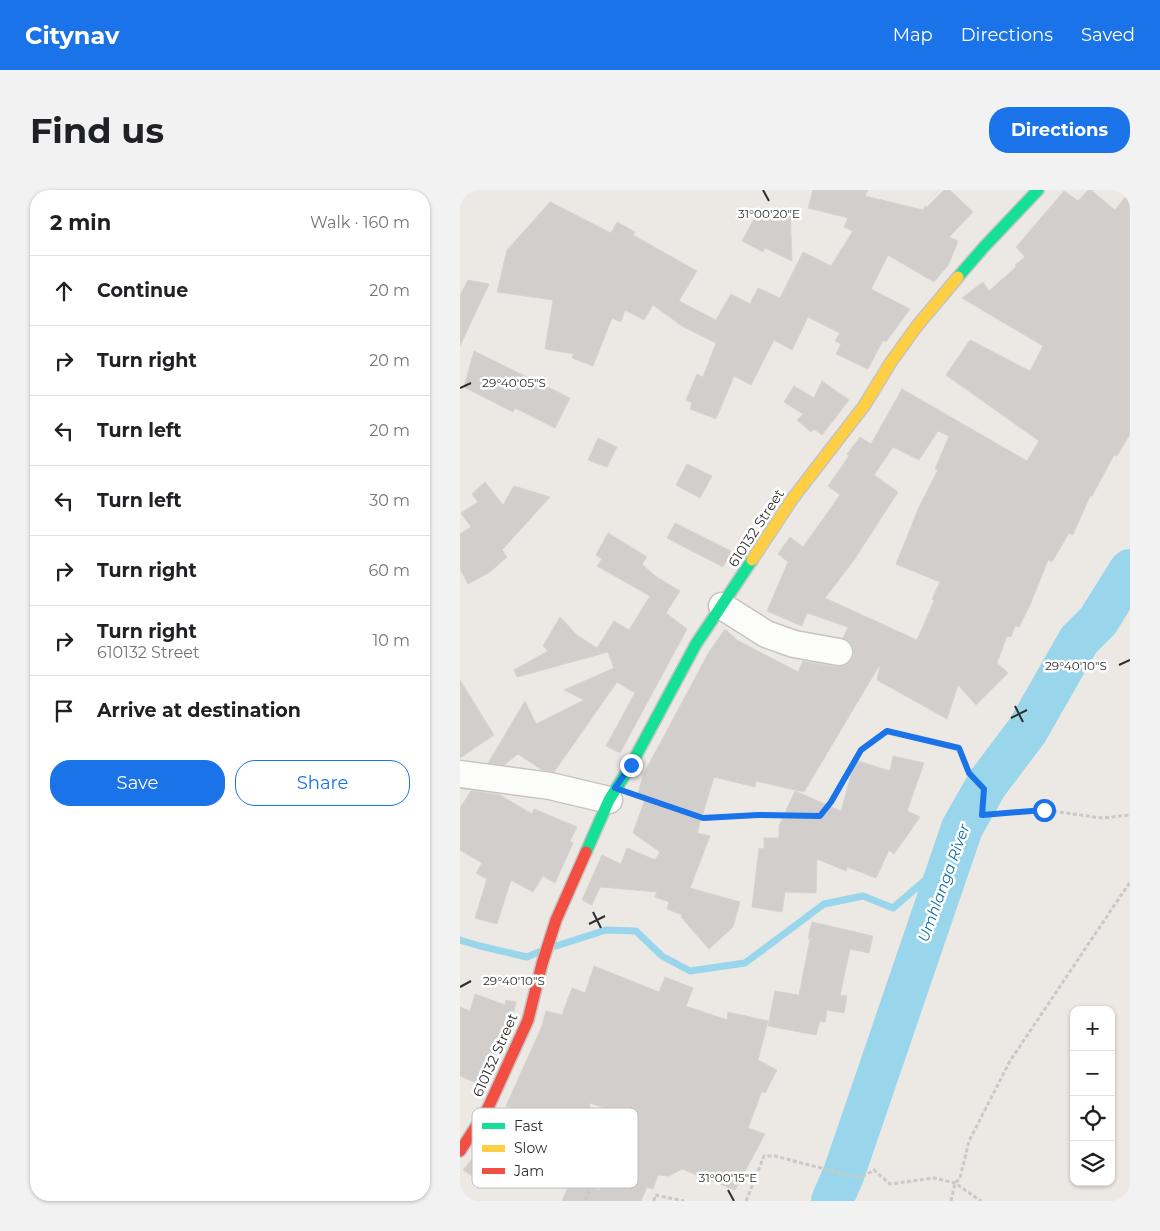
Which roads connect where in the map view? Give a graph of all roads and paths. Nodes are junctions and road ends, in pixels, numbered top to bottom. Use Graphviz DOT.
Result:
graph roads {
  1 [pos="1038,190"];
  2 [pos="722,606"];
  3 [pos="839,652"];
  4 [pos="460,774"];
  5 [pos="612,794"];
  6 [pos="1130,815"];
  7 [pos="1130,882"];
  8 [pos="488,1108"];
  9 [pos="472,1133"];
  10 [pos="460,1151"];
  11 [pos="955,1184"];
  12 [pos="590,1188"];
  13 [pos="585,1201"];
  14 [pos="654,1201"];
  15 [pos="684,1201"];
  16 [pos="746,1201"];
  17 [pos="951,1201"];
  18 [pos="981,1201"];
  1 -- 2 [label="street, 610132 Street"];
  2 -- 3 [label="street"];
  2 -- 5 [label="street, 610132 Street"];
  4 -- 5 [label="street"];
  5 -- 6 [label="path"];
  5 -- 8 [label="street, 610132 Street"];
  7 -- 11 [label="path"];
  9 -- 10 [label="street, 610132 Street"];
  11 -- 16 [label="path"];
  11 -- 17 [label="path"];
  11 -- 18 [label="path"];
  12 -- 13 [label="path"];
  14 -- 15 [label="path"];
}
